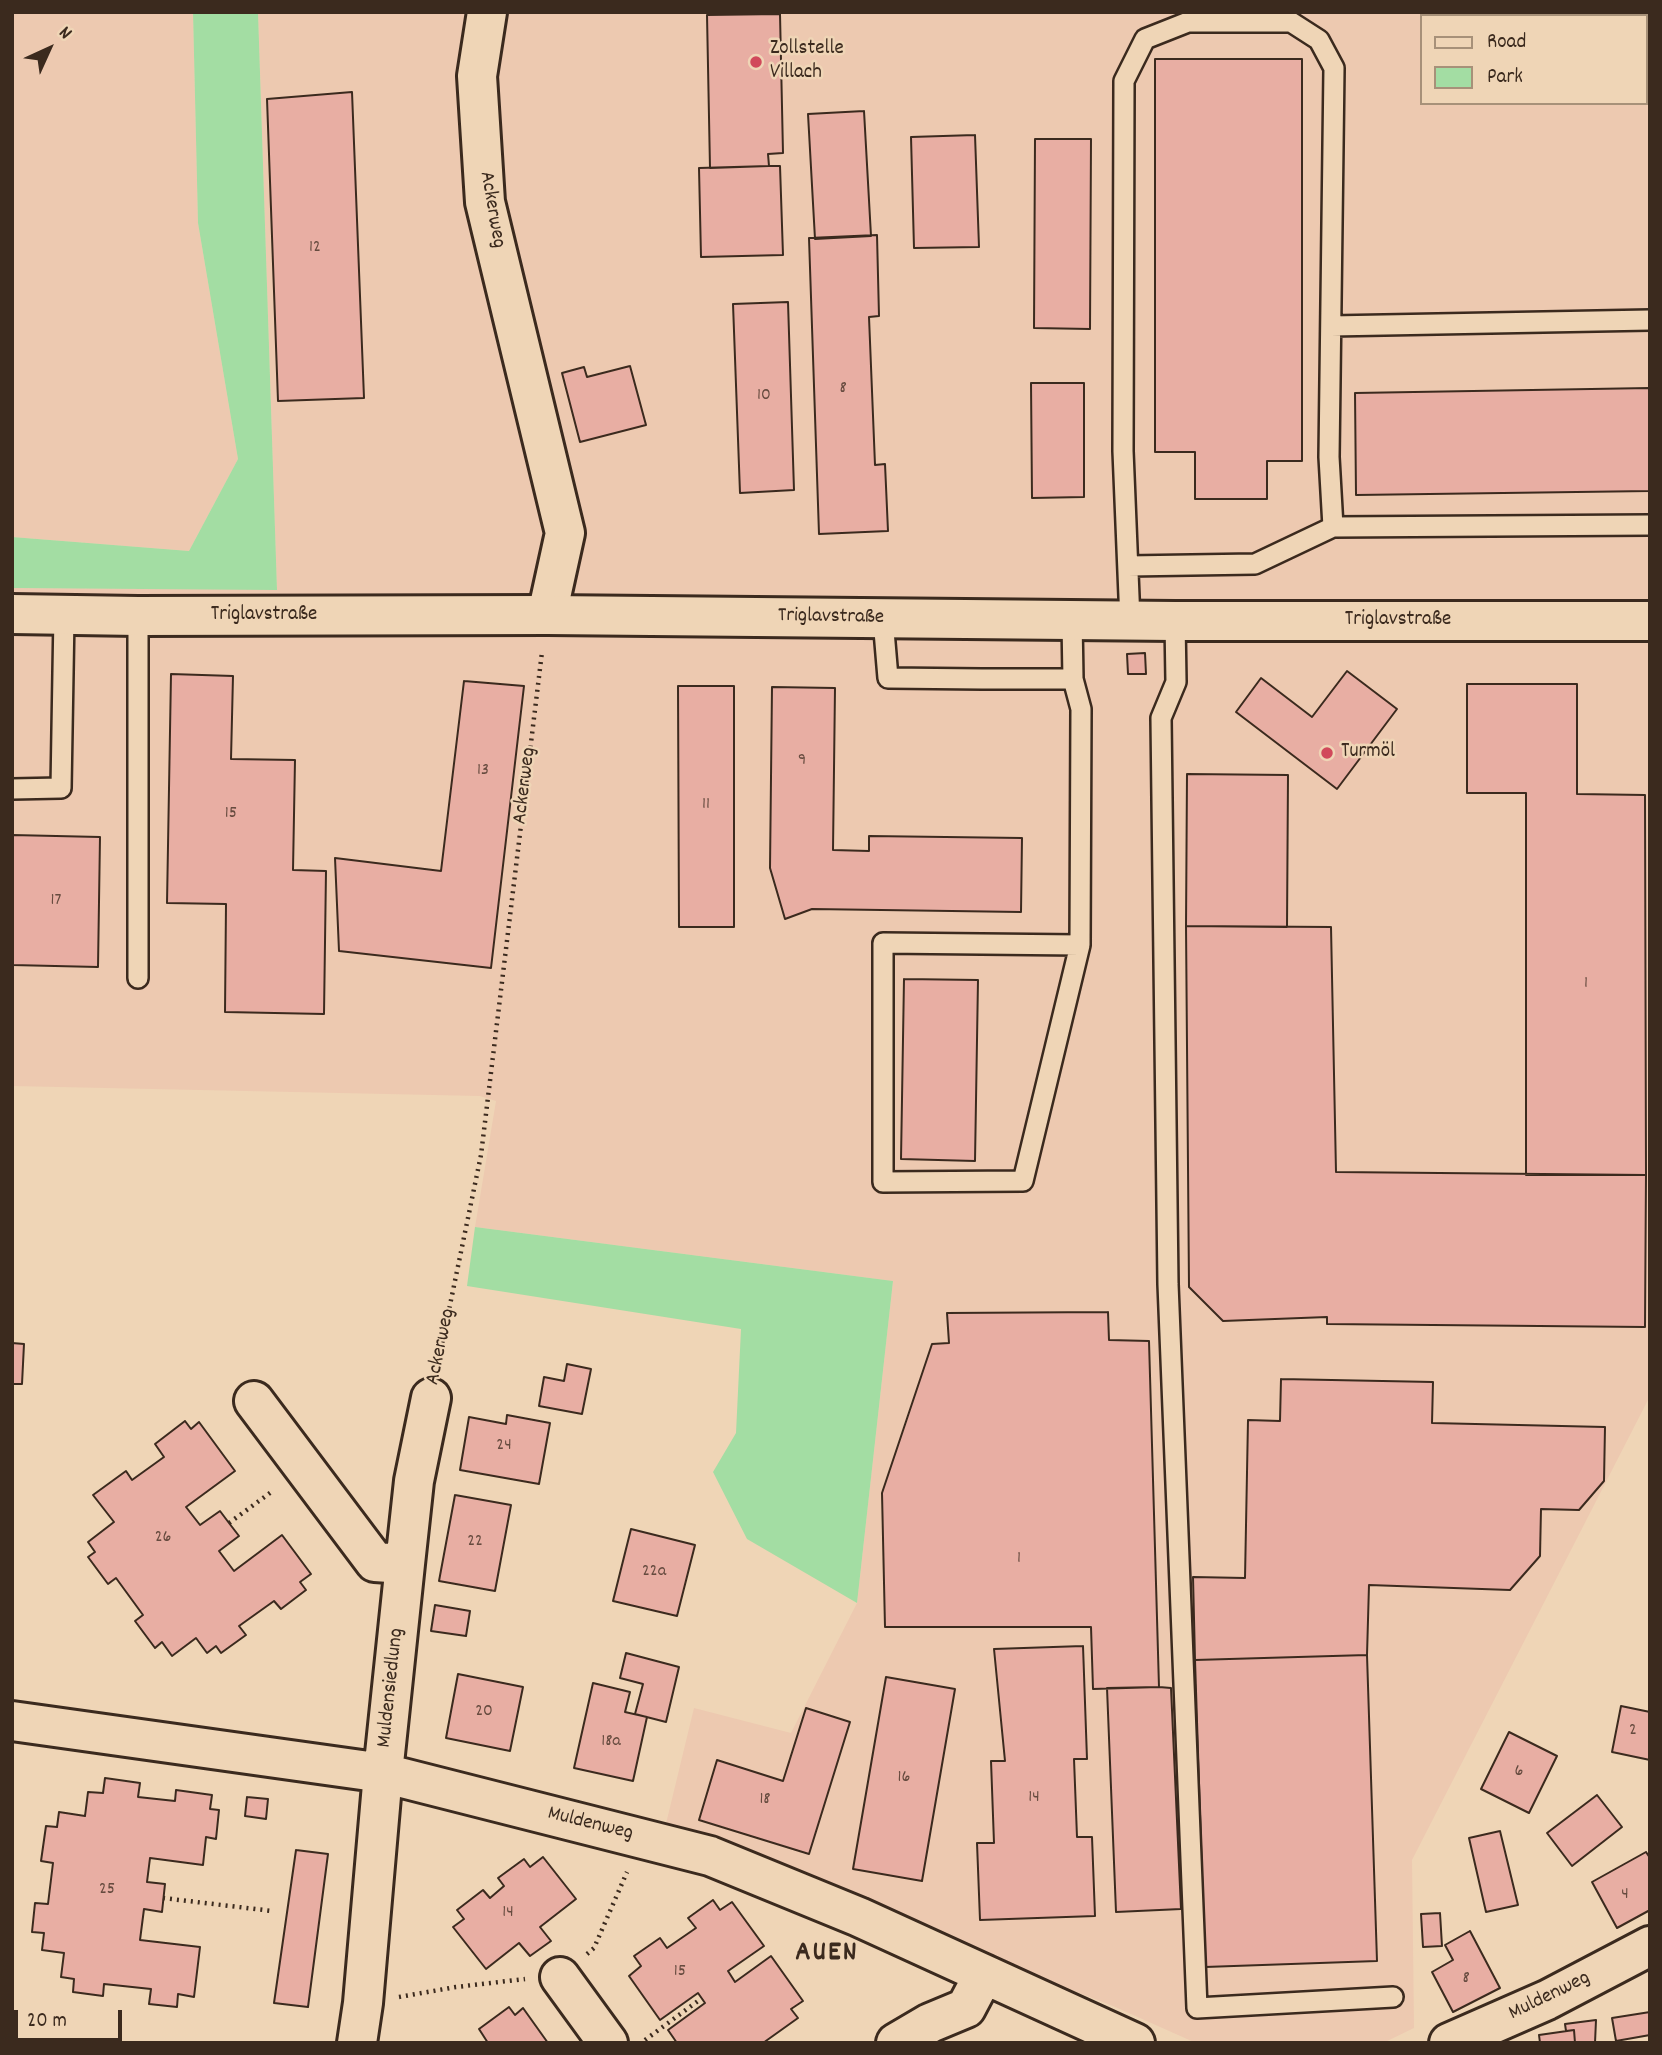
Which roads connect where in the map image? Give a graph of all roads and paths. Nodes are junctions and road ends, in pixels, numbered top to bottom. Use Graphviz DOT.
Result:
graph roads {
  1 [pos="487,12"];
  2 [pos="1650,320"];
  3 [pos="1331,326"];
  4 [pos="1650,526"];
  5 [pos="1333,527"];
  6 [pos="1128,566"];
  7 [pos="12,614"];
  8 [pos="547,614"];
  9 [pos="64,615"];
  10 [pos="138,616"];
  11 [pos="883,619"];
  12 [pos="1072,620"];
  13 [pos="1130,621"];
  14 [pos="1175,621"];
  15 [pos="1650,621"];
  16 [pos="1073,679"];
  17 [pos="12,789"];
  18 [pos="1080,945"];
  19 [pos="138,978"];
  20 [pos="431,1398"];
  21 [pos="254,1401"];
  22 [pos="304,1468"];
  23 [pos="229,1523"];
  24 [pos="405,1564"];
  25 [pos="12,1721"];
  26 [pos="383,1773"];
  27 [pos="637,1837"];
  28 [pos="163,1898"];
  29 [pos="272,1911"];
  30 [pos="1650,1946"];
  31 [pos="984,1974"];
  32 [pos="560,1977"];
  33 [pos="1393,1997"];
  34 [pos="702,1998"];
  35 [pos="363,2003"];
  36 [pos="357,2043"];
  37 [pos="608,2043"];
  38 [pos="641,2043"];
  39 [pos="896,2043"];
  40 [pos="1135,2043"];
  41 [pos="1449,2043"];
  1 -- 8 [label="street, Ackerweg"];
  2 -- 3 [label="lane"];
  3 -- 5 [label="lane"];
  3 -- 6 [label="lane"];
  4 -- 5 [label="lane"];
  5 -- 6 [label="lane"];
  6 -- 13 [label="lane"];
  7 -- 9 [label="street, Triglavstraße"];
  8 -- 10 [label="street, Triglavstraße"];
  8 -- 11 [label="street, Triglavstraße"];
  8 -- 20 [label="path, Ackerweg"];
  9 -- 10 [label="street, Triglavstraße"];
  9 -- 17 [label="lane"];
  10 -- 19 [label="lane"];
  11 -- 12 [label="street, Triglavstraße"];
  11 -- 16 [label="lane"];
  12 -- 13 [label="street, Triglavstraße"];
  12 -- 16 [label="lane"];
  13 -- 14 [label="street, Triglavstraße"];
  14 -- 15 [label="street, Triglavstraße"];
  14 -- 33 [label="lane"];
  16 -- 18 [label="lane"];
  18 -- 18 [label="lane"];
  20 -- 24 [label="street, Ackerweg"];
  21 -- 22 [label="street"];
  22 -- 23 [label="path"];
  22 -- 24 [label="street"];
  24 -- 26 [label="street, Muldensiedlung"];
  25 -- 26 [label="street, Muldenweg"];
  26 -- 27 [label="street, Muldenweg"];
  26 -- 35 [label="street, Muldensiedlung"];
  27 -- 31 [label="street, Muldenweg"];
  27 -- 32 [label="path"];
  28 -- 29 [label="path"];
  30 -- 41 [label="street, Muldenweg"];
  31 -- 39 [label="street"];
  31 -- 40 [label="street, Muldenweg"];
  32 -- 35 [label="path"];
  32 -- 37 [label="street"];
  34 -- 38 [label="path"];
  35 -- 36 [label="street, Muldensiedlung"];
}
